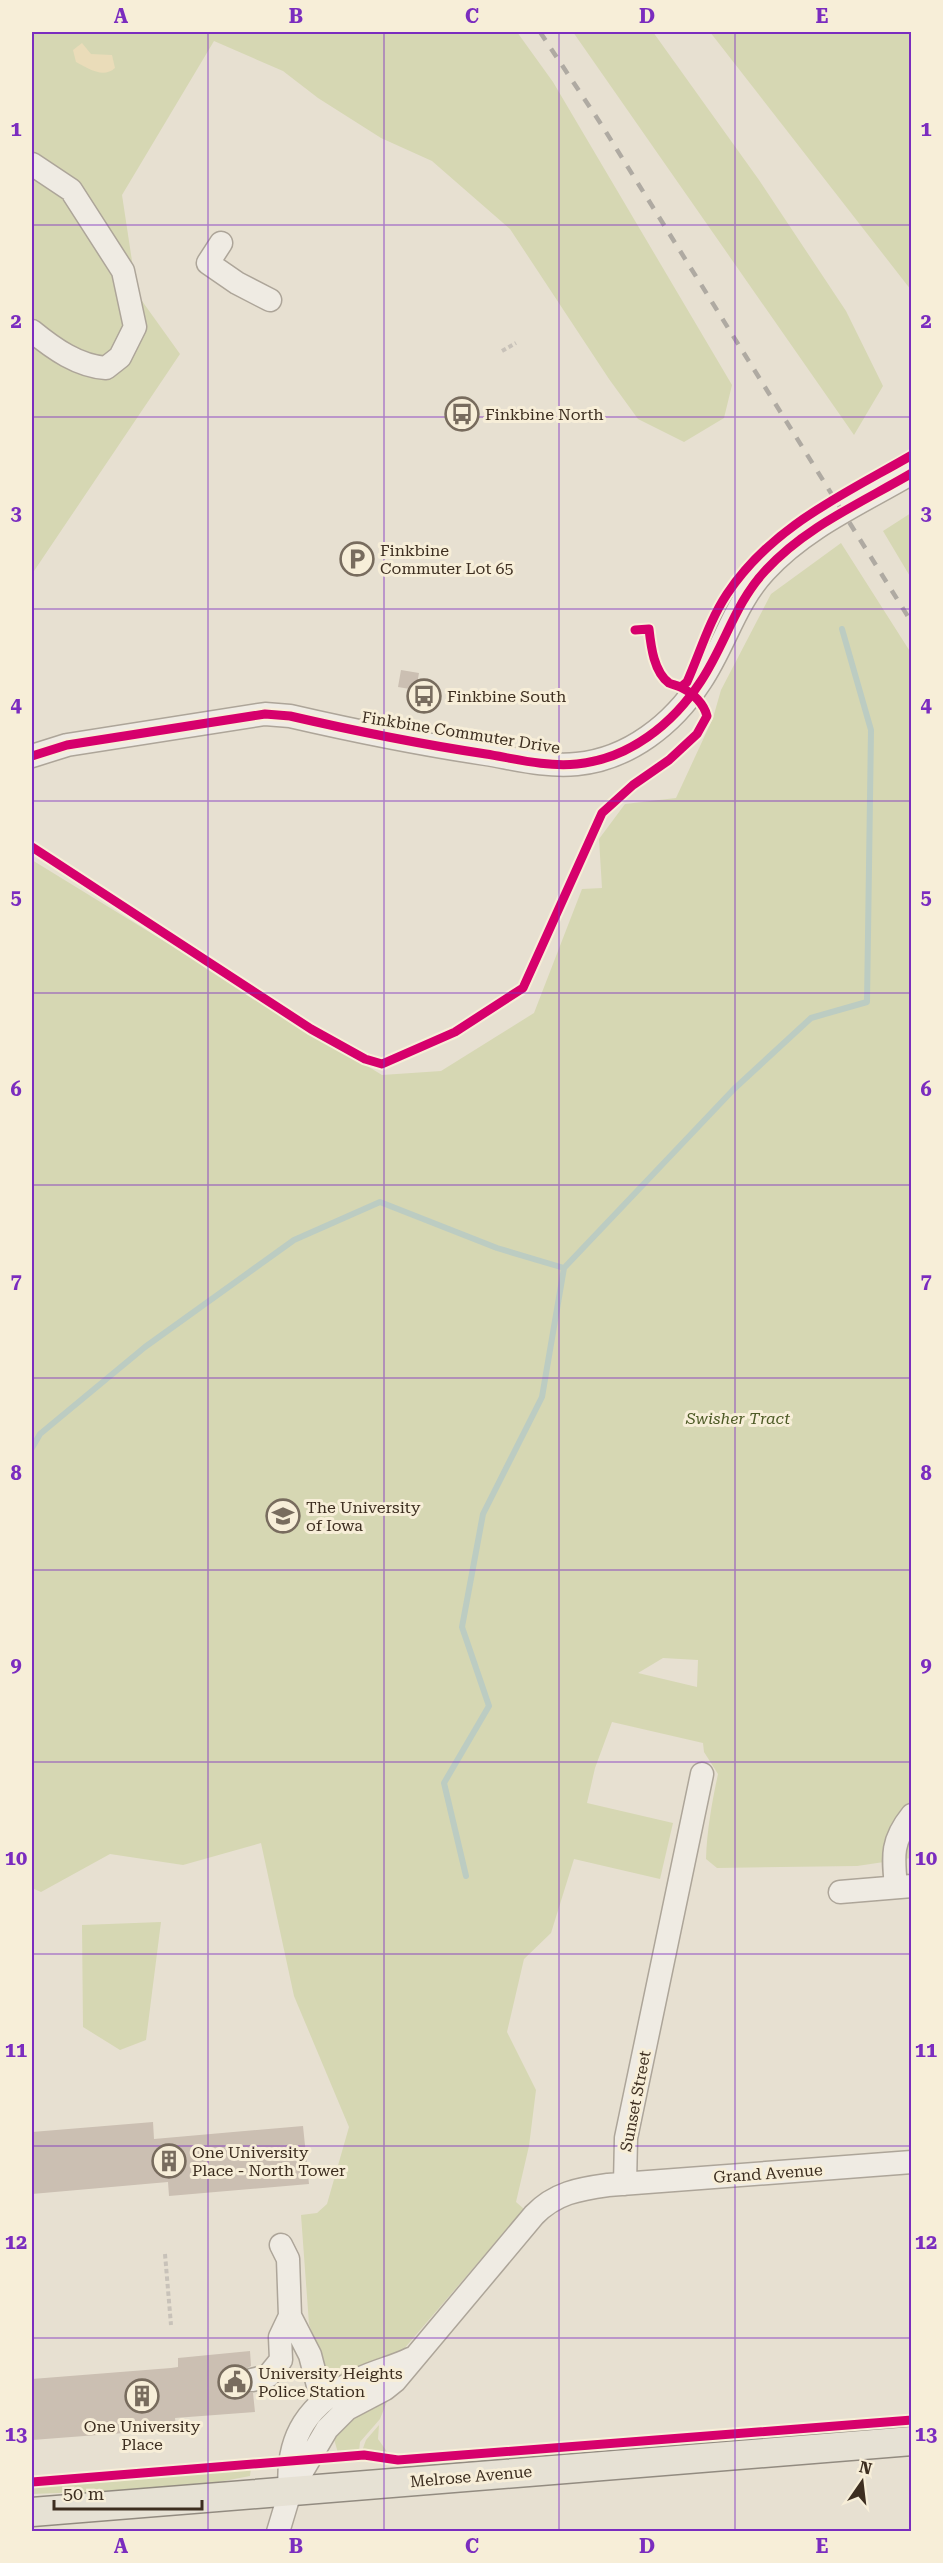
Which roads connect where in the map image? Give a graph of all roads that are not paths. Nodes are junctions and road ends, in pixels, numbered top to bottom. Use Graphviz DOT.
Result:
graph roads {
  1 [pos="32,164"];
  2 [pos="221,243"];
  3 [pos="270,300"];
  4 [pos="32,331"];
  5 [pos="912,473"];
  6 [pos="32,756"];
  7 [pos="702,1774"];
  8 [pos="912,1815"];
  9 [pos="904,1887"];
  10 [pos="840,1892"];
  11 [pos="912,2162"];
  12 [pos="624,2184"];
  13 [pos="281,2245"];
  14 [pos="290,2316"];
  15 [pos="412,2358"];
  16 [pos="252,2380"];
  17 [pos="322,2401"];
  18 [pos="912,2441"];
  19 [pos="290,2492"];
  20 [pos="32,2512"];
  21 [pos="278,2532"];
  1 -- 4 [label="street"];
  2 -- 3 [label="street"];
  5 -- 6 [label="street, Finkbine Commuter Drive"];
  7 -- 12 [label="street, Sunset Street"];
  8 -- 9 [label="street"];
  9 -- 10 [label="street"];
  11 -- 12 [label="street, Grand Avenue"];
  12 -- 15 [label="street"];
  13 -- 14 [label="street"];
  14 -- 16 [label="street"];
  14 -- 17 [label="street"];
  15 -- 17 [label="street"];
  15 -- 19 [label="street"];
  17 -- 19 [label="street"];
  18 -- 19 [label="main road, Melrose Avenue"];
  19 -- 20 [label="main road, Melrose Avenue"];
  19 -- 21 [label="street"];
}
